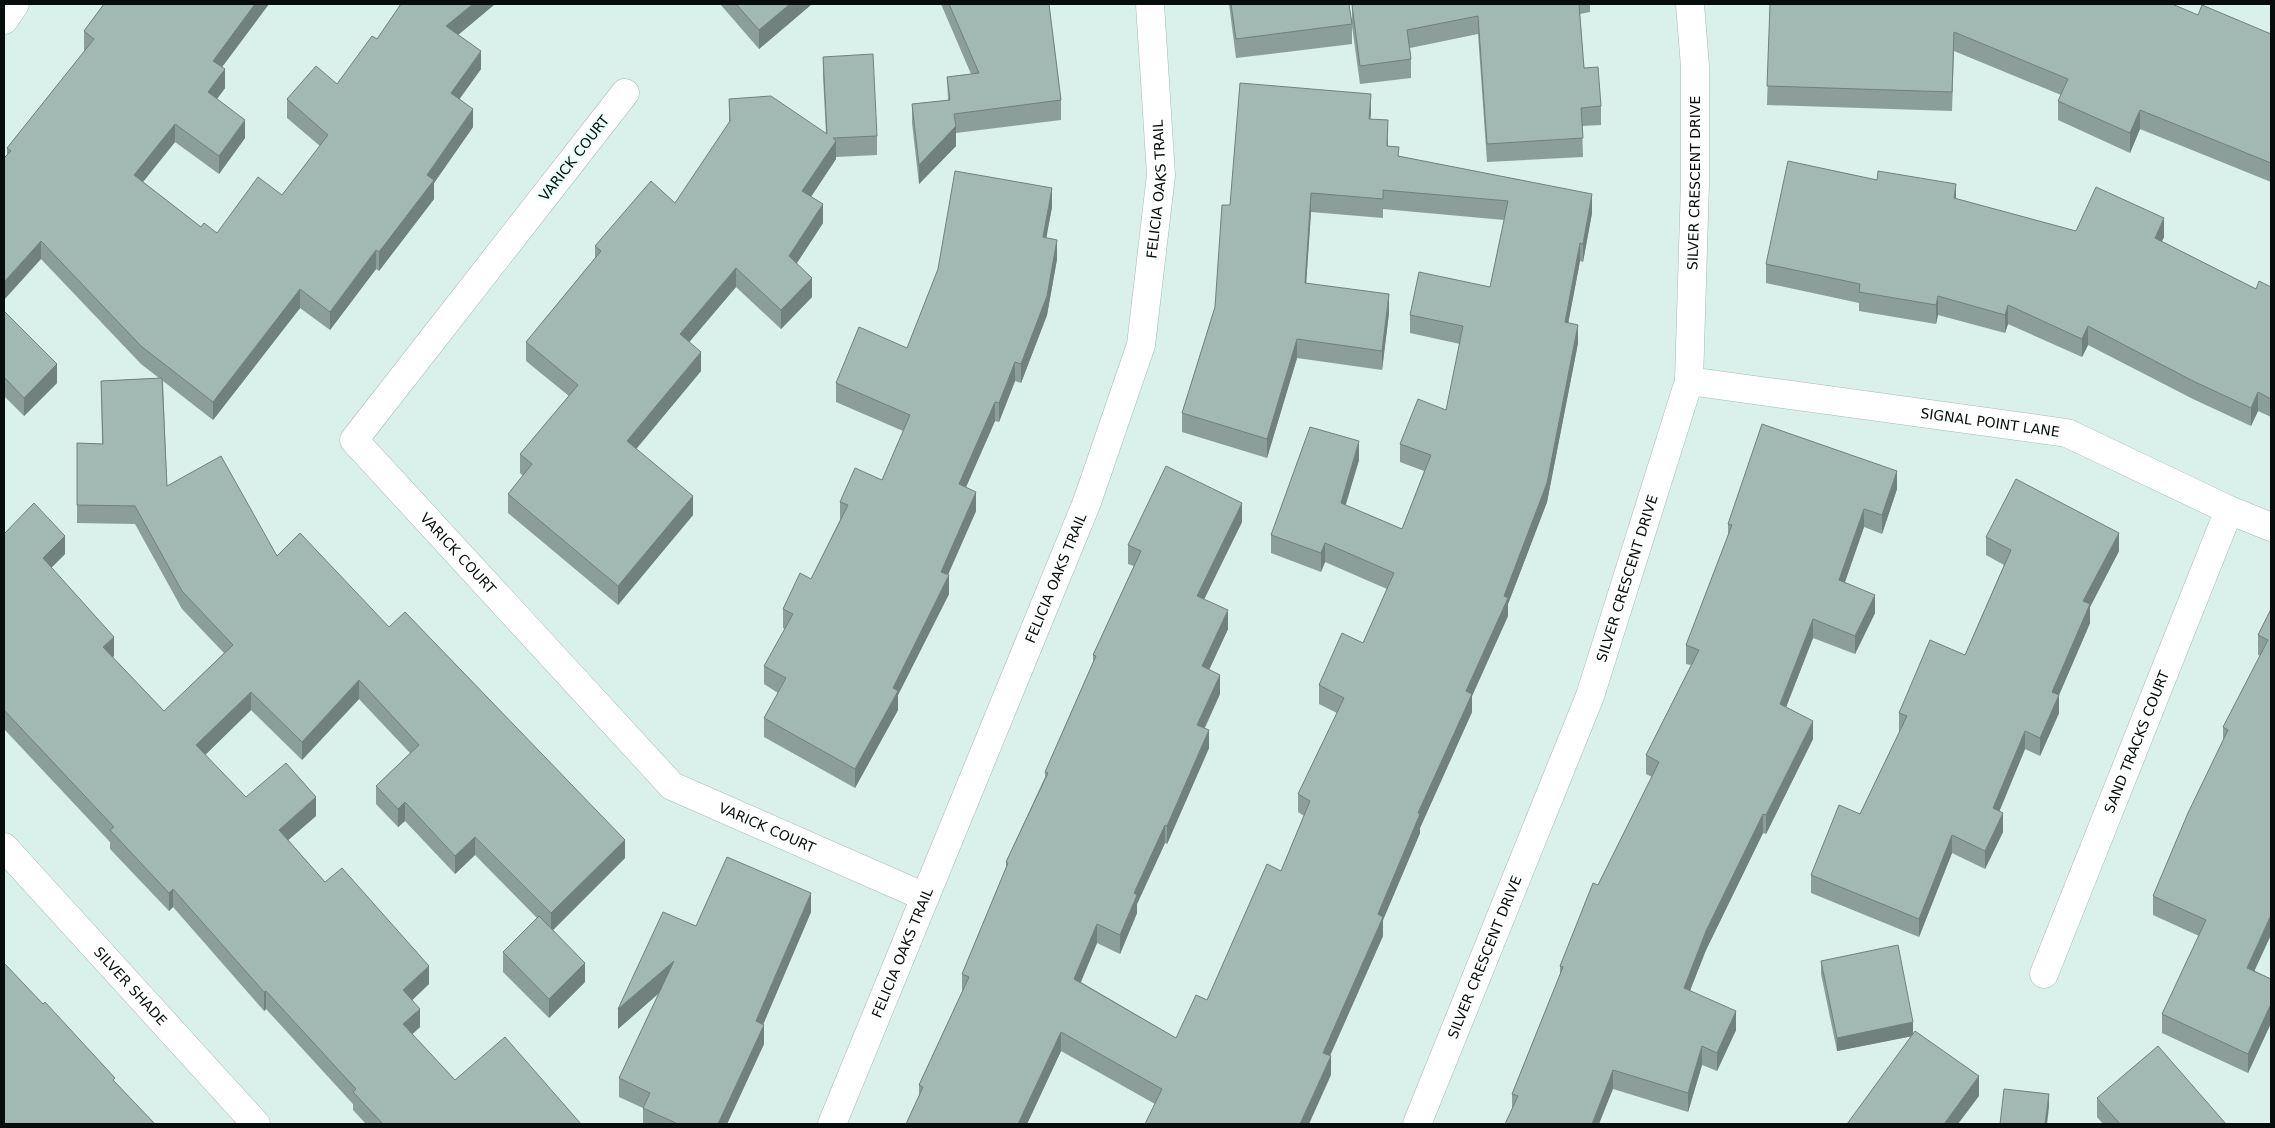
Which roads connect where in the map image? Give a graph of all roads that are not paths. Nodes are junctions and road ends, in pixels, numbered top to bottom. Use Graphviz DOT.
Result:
graph roads {
  1 [pos="15,4"];
  2 [pos="1150,4"];
  3 [pos="1690,4"];
  4 [pos="4,20"];
  5 [pos="625,93"];
  6 [pos="1689,381"];
  7 [pos="2230,510"];
  8 [pos="2271,527"];
  9 [pos="4,847"];
  10 [pos="925,896"];
  11 [pos="2044,974"];
  12 [pos="256,1124"];
  13 [pos="832,1124"];
  14 [pos="1417,1124"];
  1 -- 4 [label="street"];
  2 -- 10 [label="street, FELICIA OAKS TRAIL"];
  3 -- 6 [label="street, SILVER CRESCENT DRIVE"];
  5 -- 10 [label="street, VARICK COURT"];
  6 -- 7 [label="street, SIGNAL POINT LANE"];
  6 -- 14 [label="street, SILVER CRESCENT DRIVE"];
  7 -- 8 [label="street, SIGNAL POINT LANE"];
  7 -- 11 [label="street, SAND TRACKS COURT"];
  9 -- 12 [label="street, SILVER SHADE"];
  10 -- 13 [label="street, FELICIA OAKS TRAIL"];
}
